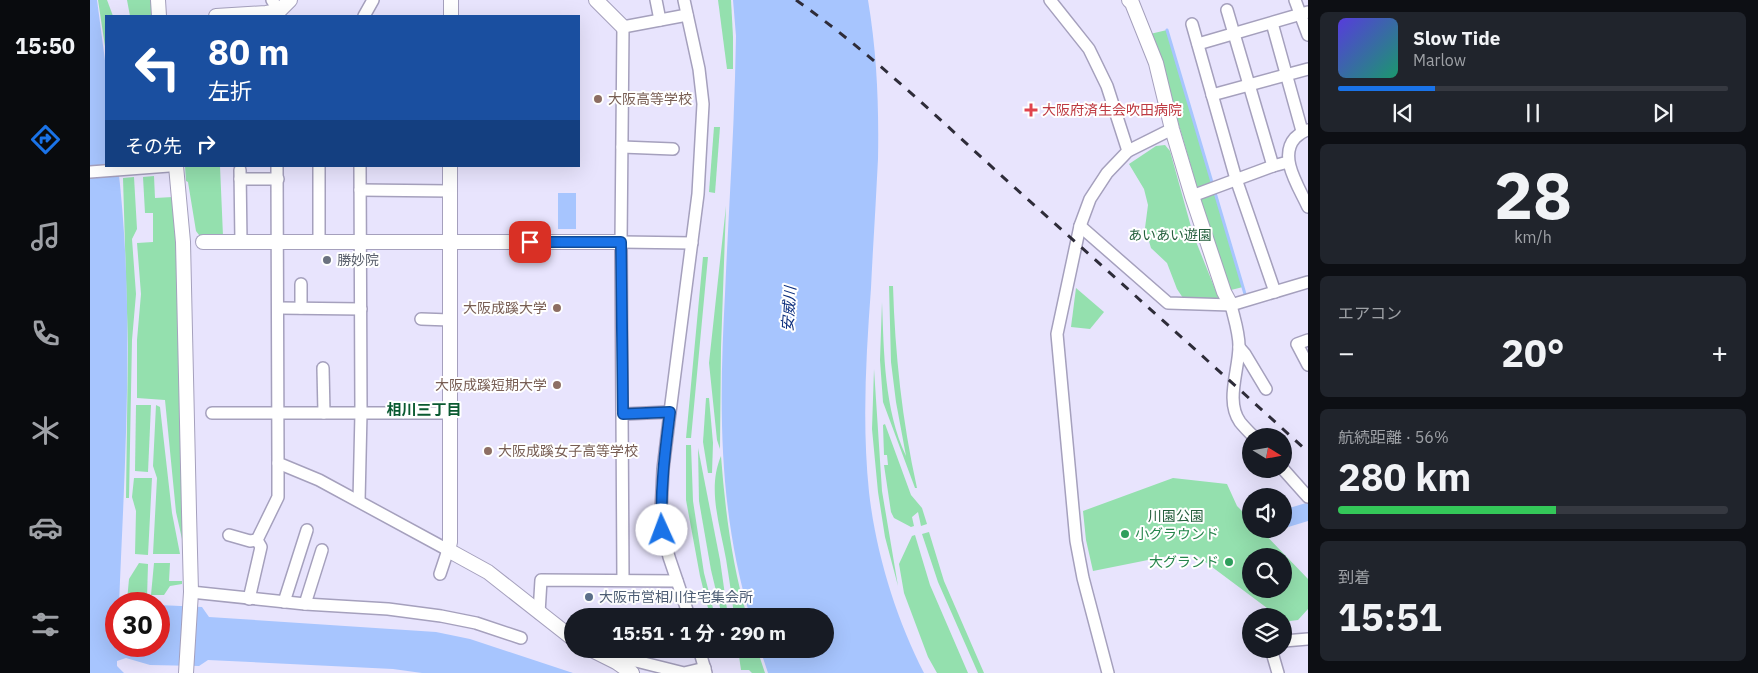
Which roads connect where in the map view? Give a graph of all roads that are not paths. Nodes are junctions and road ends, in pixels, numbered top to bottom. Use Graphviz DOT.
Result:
graph roads {
  1 [pos="158,0"];
  2 [pos="290,0"];
  3 [pos="373,0"];
  4 [pos="451,0"];
  5 [pos="596,0"];
  6 [pos="656,0"];
  7 [pos="684,0"];
  8 [pos="1050,0"];
  9 [pos="1130,0"];
  10 [pos="1295,0"];
  11 [pos="1227,10"];
  12 [pos="279,11"];
  13 [pos="1304,13"];
  14 [pos="687,14"];
  15 [pos="159,15"];
  16 [pos="241,15"];
  17 [pos="365,15"];
  18 [pos="451,15"];
  19 [pos="660,20"];
  20 [pos="1272,23"];
  21 [pos="1192,24"];
  22 [pos="623,27"];
  23 [pos="1234,34"];
  24 [pos="1308,35"];
  25 [pos="1198,44"];
  26 [pos="1308,69"];
  27 [pos="1286,75"];
  28 [pos="1249,85"];
  29 [pos="1212,95"];
  30 [pos="1172,129"];
  31 [pos="1305,130"];
  32 [pos="622,147"];
  33 [pos="673,149"];
  34 [pos="1128,151"];
  35 [pos="1288,162"];
  36 [pos="1273,166"];
  37 [pos="164,167"];
  38 [pos="176,167"];
  39 [pos="278,167"];
  40 [pos="319,167"];
  41 [pos="360,167"];
  42 [pos="450,167"];
  43 [pos="90,172"];
  44 [pos="278,179"];
  45 [pos="1236,179"];
  46 [pos="360,190"];
  47 [pos="450,191"];
  48 [pos="1198,193"];
  49 [pos="1308,207"];
  50 [pos="1080,226"];
  51 [pos="203,242"];
  52 [pos="241,242"];
  53 [pos="278,242"];
  54 [pos="319,242"];
  55 [pos="361,242"];
  56 [pos="450,242"];
  57 [pos="621,242"];
  58 [pos="692,243"];
  59 [pos="1308,282"];
  60 [pos="301,284"];
  61 [pos="1275,292"];
  62 [pos="1231,305"];
  63 [pos="279,308"];
  64 [pos="302,308"];
  65 [pos="361,309"];
  66 [pos="421,319"];
  67 [pos="450,320"];
  68 [pos="1308,340"];
  69 [pos="1239,347"];
  70 [pos="1308,365"];
  71 [pos="323,368"];
  72 [pos="1266,389"];
  73 [pos="670,412"];
  74 [pos="212,413"];
  75 [pos="278,413"];
  76 [pos="324,413"];
  77 [pos="361,413"];
  78 [pos="450,414"];
  79 [pos="623,414"];
  80 [pos="1246,428"];
  81 [pos="278,463"];
  82 [pos="1291,478"];
  83 [pos="1308,497"];
  84 [pos="359,501"];
  85 [pos="307,530"];
  86 [pos="229,535"];
  87 [pos="257,540"];
  88 [pos="322,550"];
  89 [pos="448,550"];
  90 [pos="440,574"];
  91 [pos="623,580"];
  92 [pos="677,581"];
  93 [pos="190,598"];
  94 [pos="249,599"];
  95 [pos="284,602"];
  96 [pos="305,604"];
  97 [pos="686,608"];
  98 [pos="539,613"];
  99 [pos="564,632"];
  100 [pos="521,638"];
  101 [pos="1308,639"];
  102 [pos="1292,640"];
  103 [pos="608,658"];
  104 [pos="702,658"];
  105 [pos="1274,658"];
  106 [pos="616,662"];
  107 [pos="186,671"];
  108 [pos="706,671"];
  109 [pos="632,673"];
  110 [pos="1108,673"];
  111 [pos="1278,673"];
  1 -- 15 [label="street"];
  2 -- 12 [label="street"];
  3 -- 17 [label="street"];
  4 -- 18 [label="street"];
  5 -- 22 [label="street"];
  6 -- 19 [label="street"];
  7 -- 14 [label="street"];
  8 -- 34 [label="street"];
  9 -- 30 [label="street"];
  10 -- 13 [label="street"];
  11 -- 23 [label="street"];
  12 -- 16 [label="street"];
  13 -- 20 [label="street"];
  13 -- 24 [label="street"];
  14 -- 19 [label="street"];
  14 -- 58 [label="street"];
  19 -- 22 [label="street"];
  20 -- 23 [label="street"];
  20 -- 27 [label="street"];
  21 -- 25 [label="street"];
  22 -- 32 [label="street"];
  23 -- 25 [label="street"];
  23 -- 28 [label="street"];
  25 -- 29 [label="street"];
  26 -- 27 [label="street"];
  27 -- 28 [label="street"];
  27 -- 31 [label="street"];
  28 -- 29 [label="street"];
  28 -- 36 [label="street"];
  29 -- 45 [label="street"];
  30 -- 34 [label="street"];
  30 -- 48 [label="street"];
  31 -- 35 [label="street"];
  32 -- 33 [label="street"];
  32 -- 57 [label="street"];
  34 -- 50 [label="street"];
  35 -- 36 [label="street"];
  35 -- 49 [label="street"];
  36 -- 45 [label="street"];
  37 -- 43 [label="street"];
  38 -- 93 [label="street"];
  39 -- 44 [label="street"];
  40 -- 54 [label="street"];
  41 -- 46 [label="street"];
  42 -- 47 [label="street"];
  44 -- 52 [label="street"];
  44 -- 53 [label="street"];
  45 -- 48 [label="street"];
  45 -- 61 [label="street"];
  46 -- 47 [label="street"];
  46 -- 55 [label="street"];
  47 -- 56 [label="street"];
  48 -- 62 [label="street"];
  50 -- 62 [label="street"];
  50 -- 110 [label="street"];
  51 -- 52 [label="street"];
  52 -- 53 [label="street"];
  53 -- 54 [label="street"];
  53 -- 63 [label="street"];
  54 -- 55 [label="street"];
  55 -- 56 [label="street"];
  55 -- 65 [label="street"];
  56 -- 57 [label="street"];
  56 -- 67 [label="street"];
  57 -- 58 [label="street"];
  57 -- 79 [label="street"];
  58 -- 73 [label="street"];
  59 -- 61 [label="street"];
  60 -- 64 [label="street"];
  61 -- 62 [label="street"];
  62 -- 69 [label="street"];
  63 -- 64 [label="street"];
  63 -- 75 [label="street"];
  64 -- 65 [label="street"];
  65 -- 77 [label="street"];
  66 -- 67 [label="street"];
  67 -- 78 [label="street"];
  68 -- 70 [label="street"];
  69 -- 72 [label="street"];
  69 -- 80 [label="street"];
  71 -- 76 [label="street"];
  73 -- 79 [label="street"];
  73 -- 92 [label="street"];
  74 -- 75 [label="street"];
  75 -- 76 [label="street"];
  75 -- 81 [label="street"];
  76 -- 77 [label="street"];
  77 -- 78 [label="street"];
  77 -- 84 [label="street"];
  78 -- 89 [label="street"];
  79 -- 91 [label="street"];
  81 -- 84 [label="street"];
  81 -- 87 [label="street"];
  82 -- 83 [label="street"];
  84 -- 89 [label="street"];
  85 -- 95 [label="street"];
  86 -- 87 [label="street"];
  87 -- 94 [label="street"];
  88 -- 96 [label="street"];
  89 -- 90 [label="street"];
  89 -- 98 [label="street"];
  91 -- 92 [label="street"];
  91 -- 98 [label="street"];
  92 -- 97 [label="street"];
  93 -- 94 [label="street"];
  93 -- 107 [label="street"];
  94 -- 95 [label="street"];
  95 -- 96 [label="street"];
  96 -- 100 [label="street"];
  98 -- 99 [label="street"];
  101 -- 102 [label="street"];
  103 -- 106 [label="street"];
  104 -- 108 [label="street"];
  105 -- 111 [label="street"];
  106 -- 108 [label="street"];
  106 -- 109 [label="street"];
}
